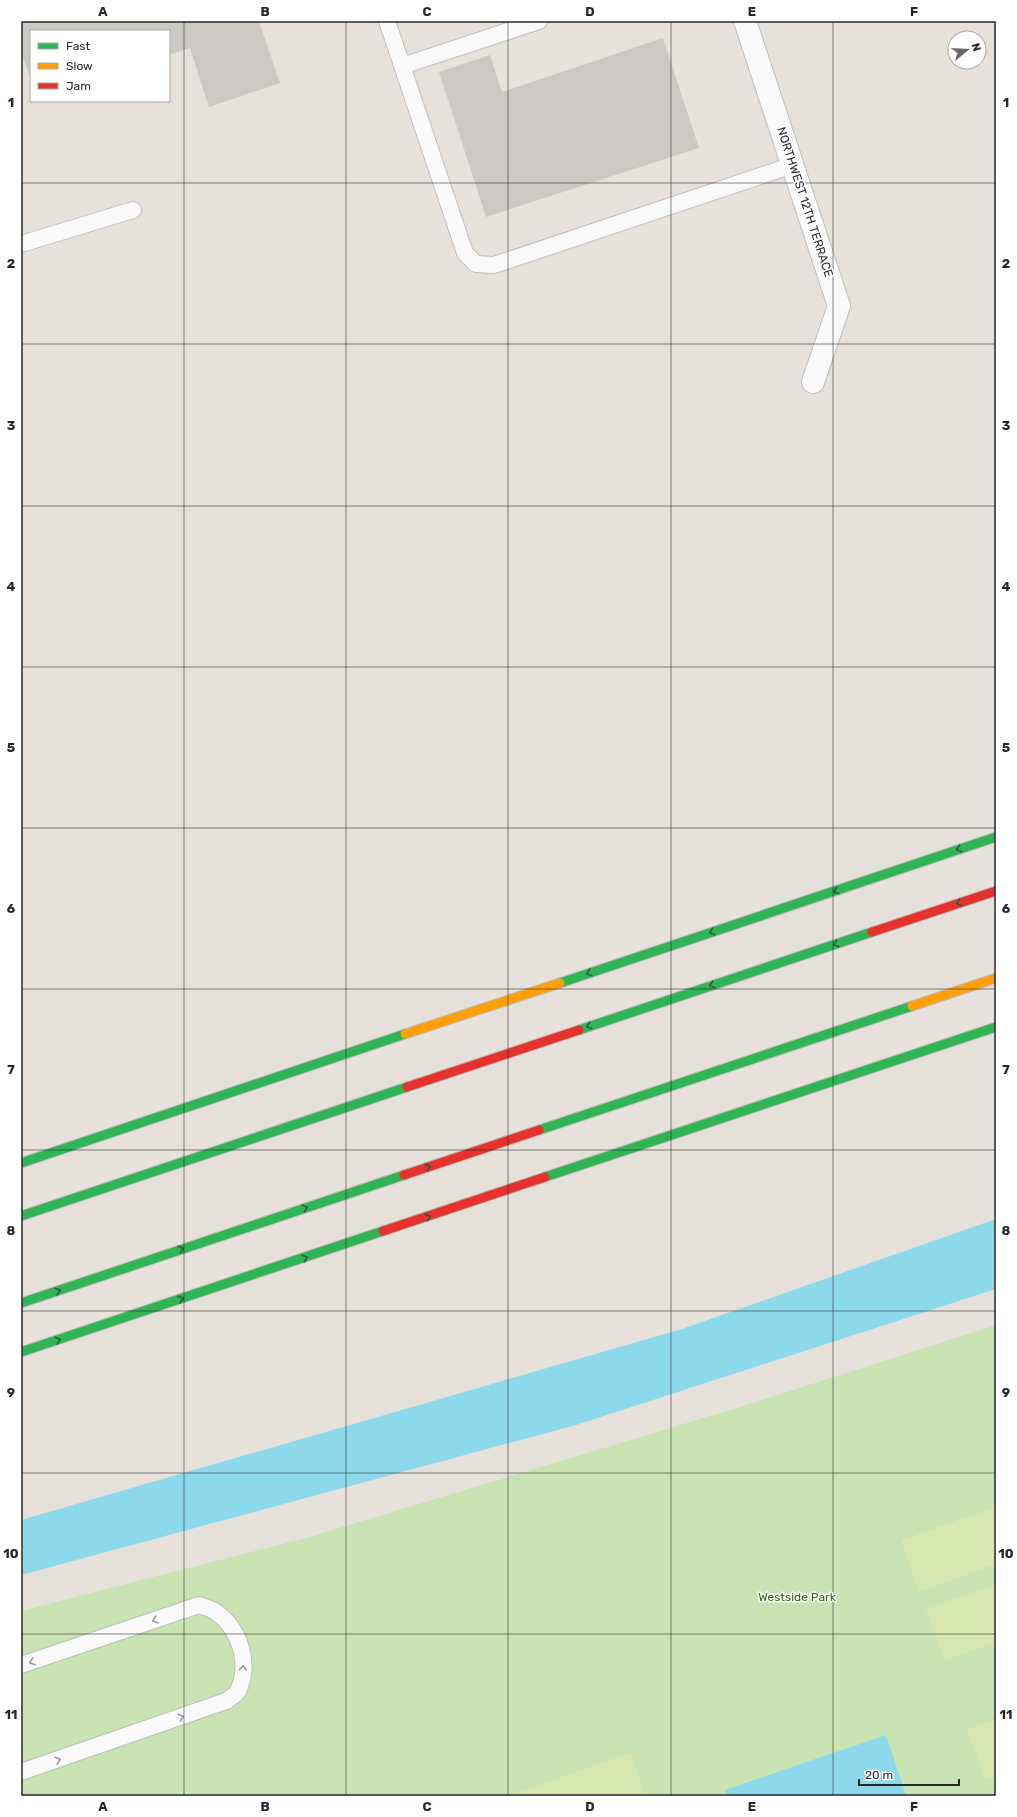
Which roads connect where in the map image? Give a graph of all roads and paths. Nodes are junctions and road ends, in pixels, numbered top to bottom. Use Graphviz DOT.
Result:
graph roads {
  1 [pos="387,21"];
  2 [pos="538,21"];
  3 [pos="745,21"];
  4 [pos="402,66"];
  5 [pos="793,166"];
  6 [pos="133,210"];
  7 [pos="21,244"];
  8 [pos="812,382"];
  9 [pos="996,837"];
  10 [pos="996,891"];
  11 [pos="996,978"];
  12 [pos="996,1027"];
  13 [pos="21,1163"];
  14 [pos="21,1216"];
  15 [pos="21,1303"];
  16 [pos="21,1352"];
  17 [pos="21,1665"];
  18 [pos="21,1772"];
  1 -- 4 [label="lane"];
  2 -- 4 [label="lane"];
  3 -- 5 [label="street, NORTHWEST 12TH TERRACE"];
  4 -- 5 [label="lane"];
  5 -- 8 [label="street, NORTHWEST 12TH TERRACE"];
  6 -- 7 [label="lane"];
  9 -- 13 [label="highway, one-way"];
  10 -- 14 [label="highway, one-way"];
  15 -- 11 [label="highway, one-way"];
  16 -- 12 [label="highway, one-way"];
  18 -- 17 [label="lane, one-way"];
}
